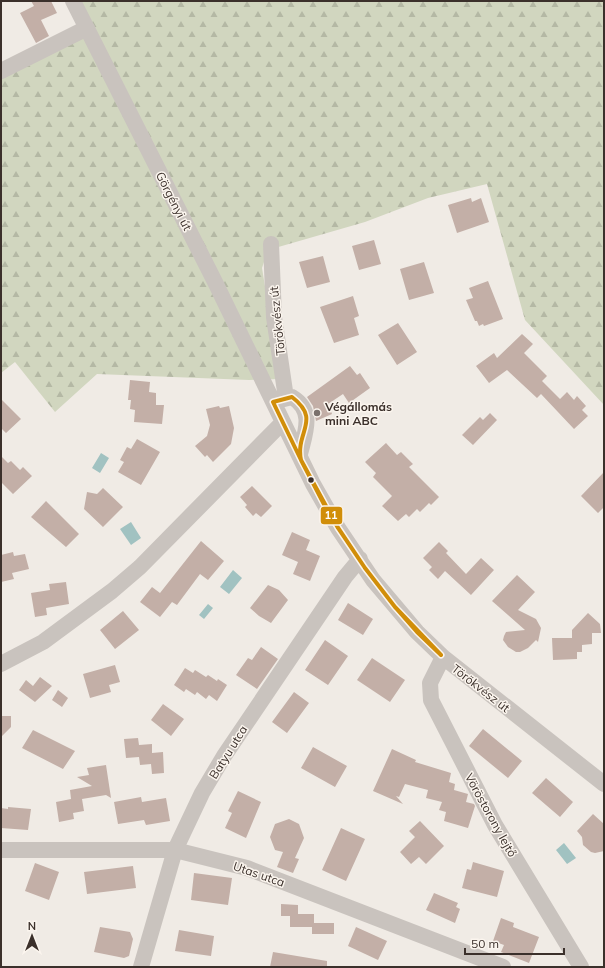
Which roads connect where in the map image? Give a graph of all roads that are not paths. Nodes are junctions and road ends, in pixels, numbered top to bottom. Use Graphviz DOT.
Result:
graph roads {
  1 [pos="73,1"];
  2 [pos="87,28"];
  3 [pos="1,71"];
  4 [pos="271,244"];
  5 [pos="280,400"];
  6 [pos="282,423"];
  7 [pos="300,454"];
  8 [pos="360,559"];
  9 [pos="442,657"];
  10 [pos="1,664"];
  11 [pos="604,784"];
  12 [pos="1,850"];
  13 [pos="175,850"];
  14 [pos="141,967"];
  15 [pos="503,967"];
  16 [pos="581,967"];
  1 -- 2 [label="street, Görgényi út"];
  2 -- 3 [label="street"];
  2 -- 5 [label="street, Görgényi út"];
  4 -- 5 [label="street, Törökvész út"];
  5 -- 6 [label="street, Törökvész út"];
  5 -- 7 [label="street"];
  6 -- 7 [label="street, Törökvész út"];
  6 -- 10 [label="street"];
  7 -- 8 [label="street, Törökvész út"];
  8 -- 9 [label="street, Törökvész út"];
  8 -- 13 [label="street, Batyu utca"];
  9 -- 11 [label="street, Törökvész út"];
  9 -- 16 [label="street, Vöröstorony lejtő"];
  12 -- 13 [label="street, Utas utca"];
  13 -- 14 [label="street, Batyu utca"];
  13 -- 15 [label="street, Utas utca"];
}
